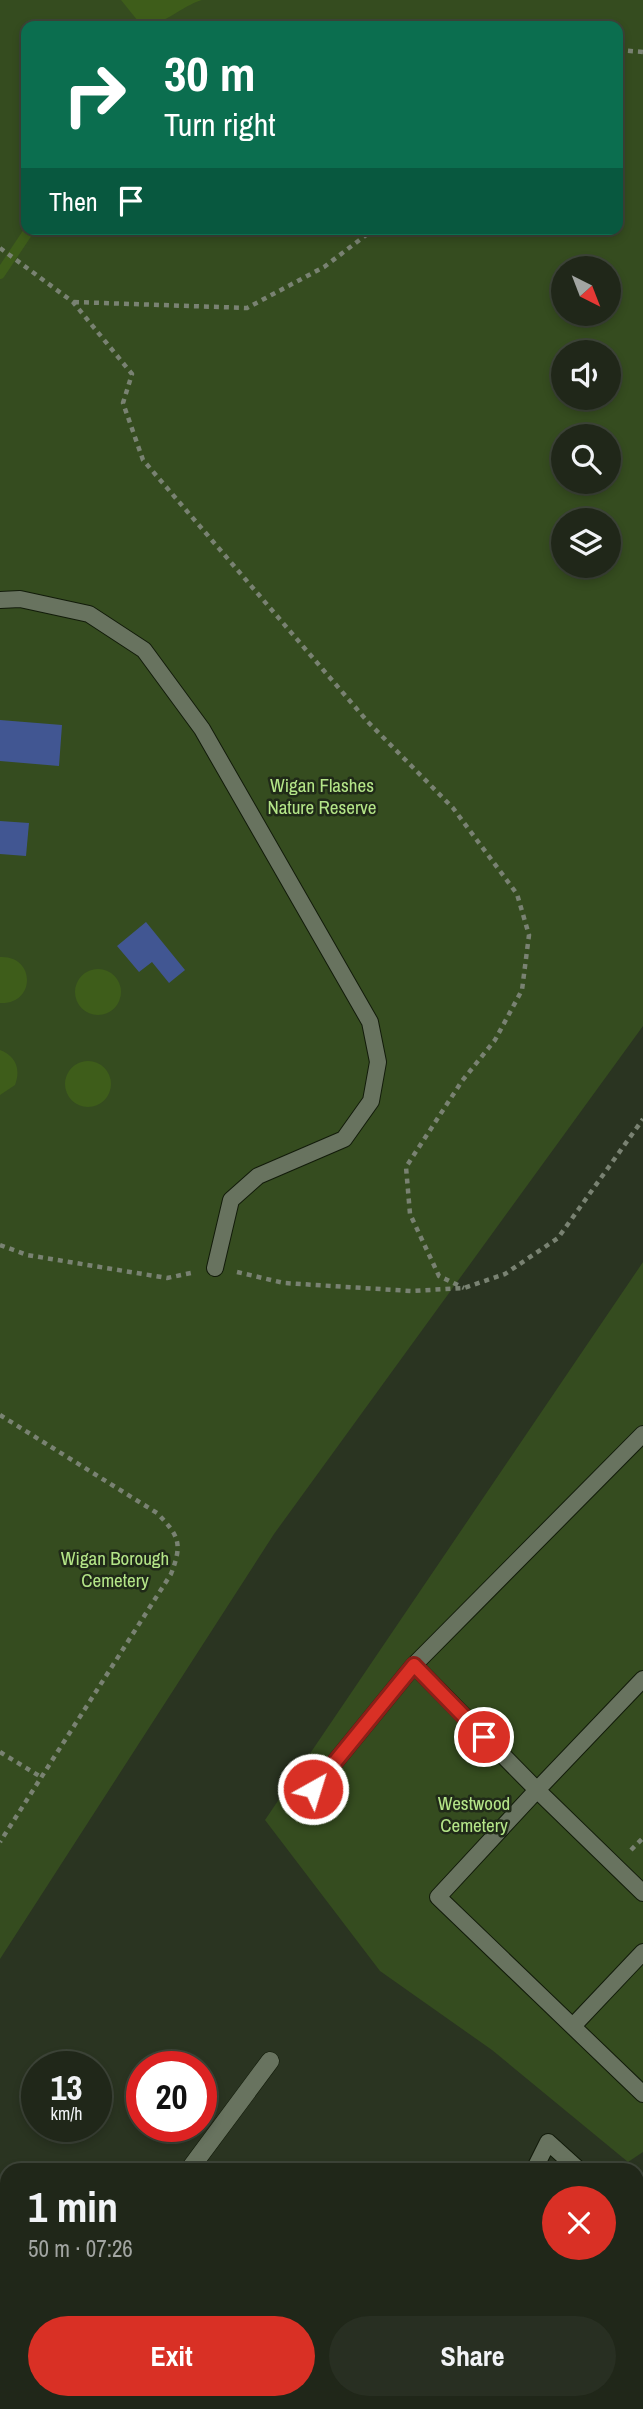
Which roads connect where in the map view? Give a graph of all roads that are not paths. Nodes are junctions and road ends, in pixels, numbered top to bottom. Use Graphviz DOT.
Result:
graph roads {
  1 [pos="0,600"];
  2 [pos="215,1268"];
  3 [pos="643,1434"];
  4 [pos="414,1665"];
  5 [pos="643,1679"];
  6 [pos="313,1789"];
  7 [pos="537,1790"];
  8 [pos="643,1893"];
  9 [pos="643,1952"];
  10 [pos="573,2026"];
  11 [pos="270,2061"];
  12 [pos="643,2094"];
  13 [pos="194,2163"];
  14 [pos="538,2163"];
  15 [pos="571,2163"];
  1 -- 2 [label="lane"];
  3 -- 4 [label="lane"];
  4 -- 6 [label="lane"];
  4 -- 7 [label="lane"];
  5 -- 7 [label="lane"];
  7 -- 8 [label="lane"];
  7 -- 10 [label="lane"];
  9 -- 10 [label="lane"];
  10 -- 12 [label="lane"];
  11 -- 13 [label="street"];
  14 -- 15 [label="lane"];
}
